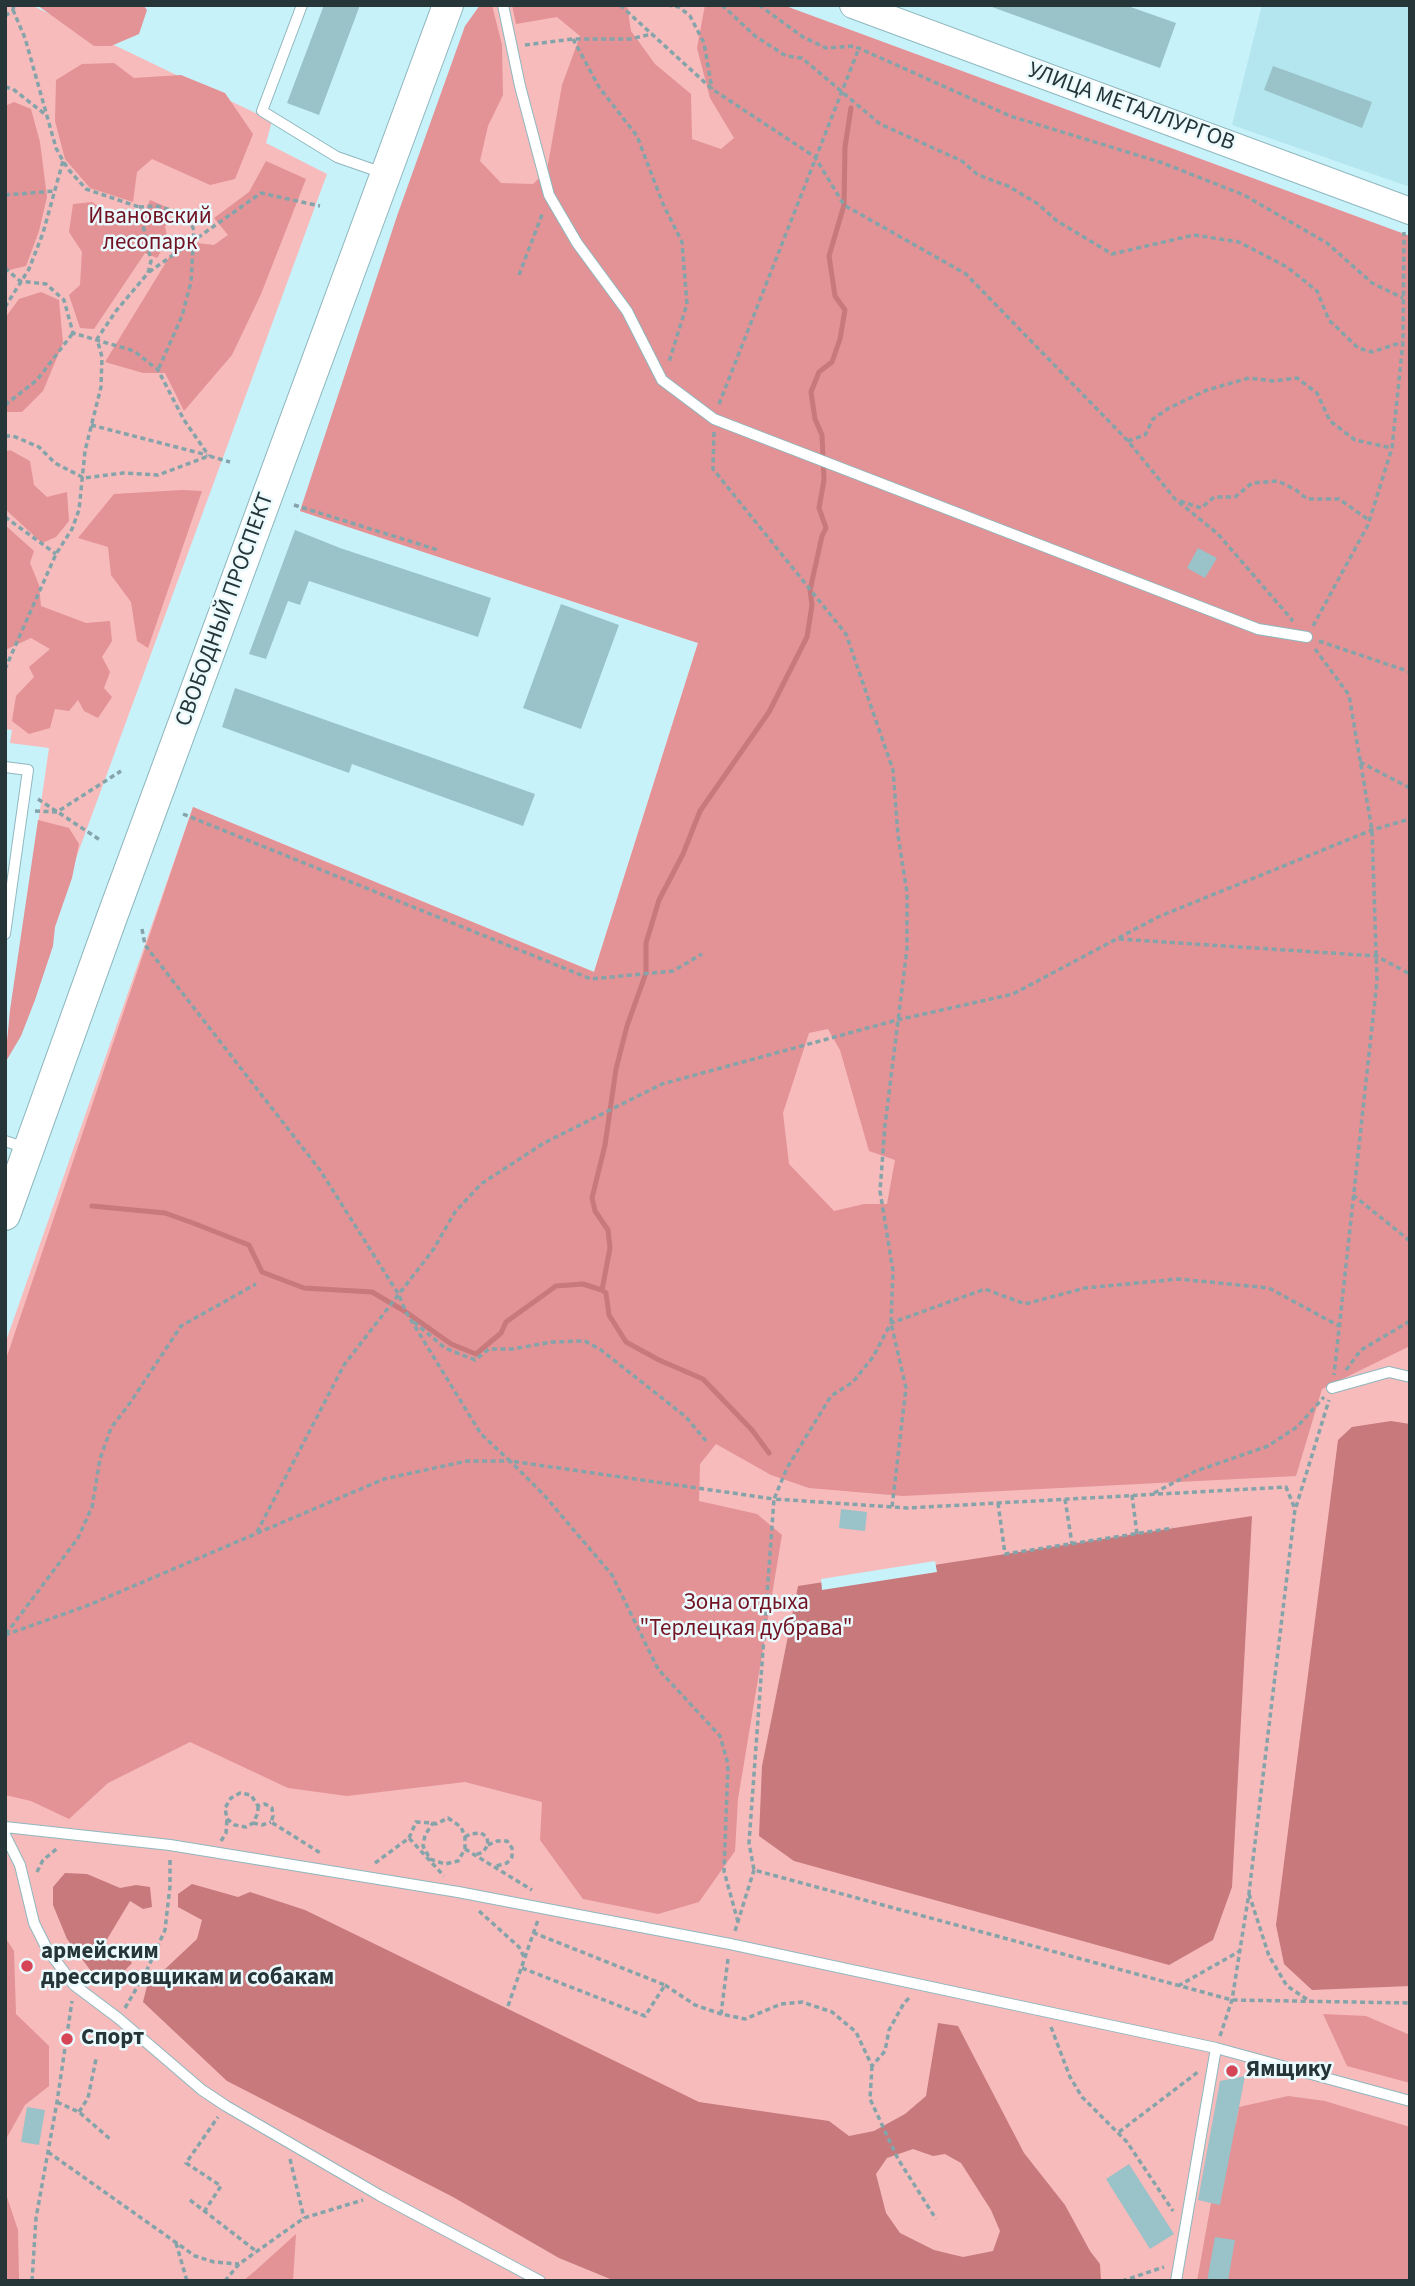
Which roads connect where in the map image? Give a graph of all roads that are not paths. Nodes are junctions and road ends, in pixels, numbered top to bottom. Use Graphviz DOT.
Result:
graph roads {
  1 [pos="302,5"];
  2 [pos="448,5"];
  3 [pos="503,5"];
  4 [pos="853,5"];
  5 [pos="387,174"];
  6 [pos="1407,210"];
  7 [pos="1307,637"];
  8 [pos="5,767"];
  9 [pos="5,934"];
  10 [pos="17,1145"];
  11 [pos="5,1215"];
  12 [pos="1410,1377"];
  13 [pos="1332,1388"];
  14 [pos="5,1826"];
  15 [pos="5,1835"];
  16 [pos="1215,2054"];
  17 [pos="1410,2101"];
  18 [pos="540,2281"];
  19 [pos="1175,2281"];
  1 -- 5 [label="lane"];
  2 -- 5 [label="main road, СВОБОДНЫЙ ПРОСПЕКТ"];
  3 -- 7 [label="lane"];
  4 -- 6 [label="street, УЛИЦА МЕТАЛЛУРГОВ"];
  5 -- 10 [label="main road, СВОБОДНЫЙ ПРОСПЕКТ"];
  8 -- 9 [label="lane"];
  10 -- 11 [label="main road, СВОБОДНЫЙ ПРОСПЕКТ"];
  12 -- 13 [label="lane"];
  14 -- 16 [label="lane"];
  15 -- 18 [label="lane"];
  16 -- 17 [label="lane"];
  16 -- 19 [label="lane"];
}
